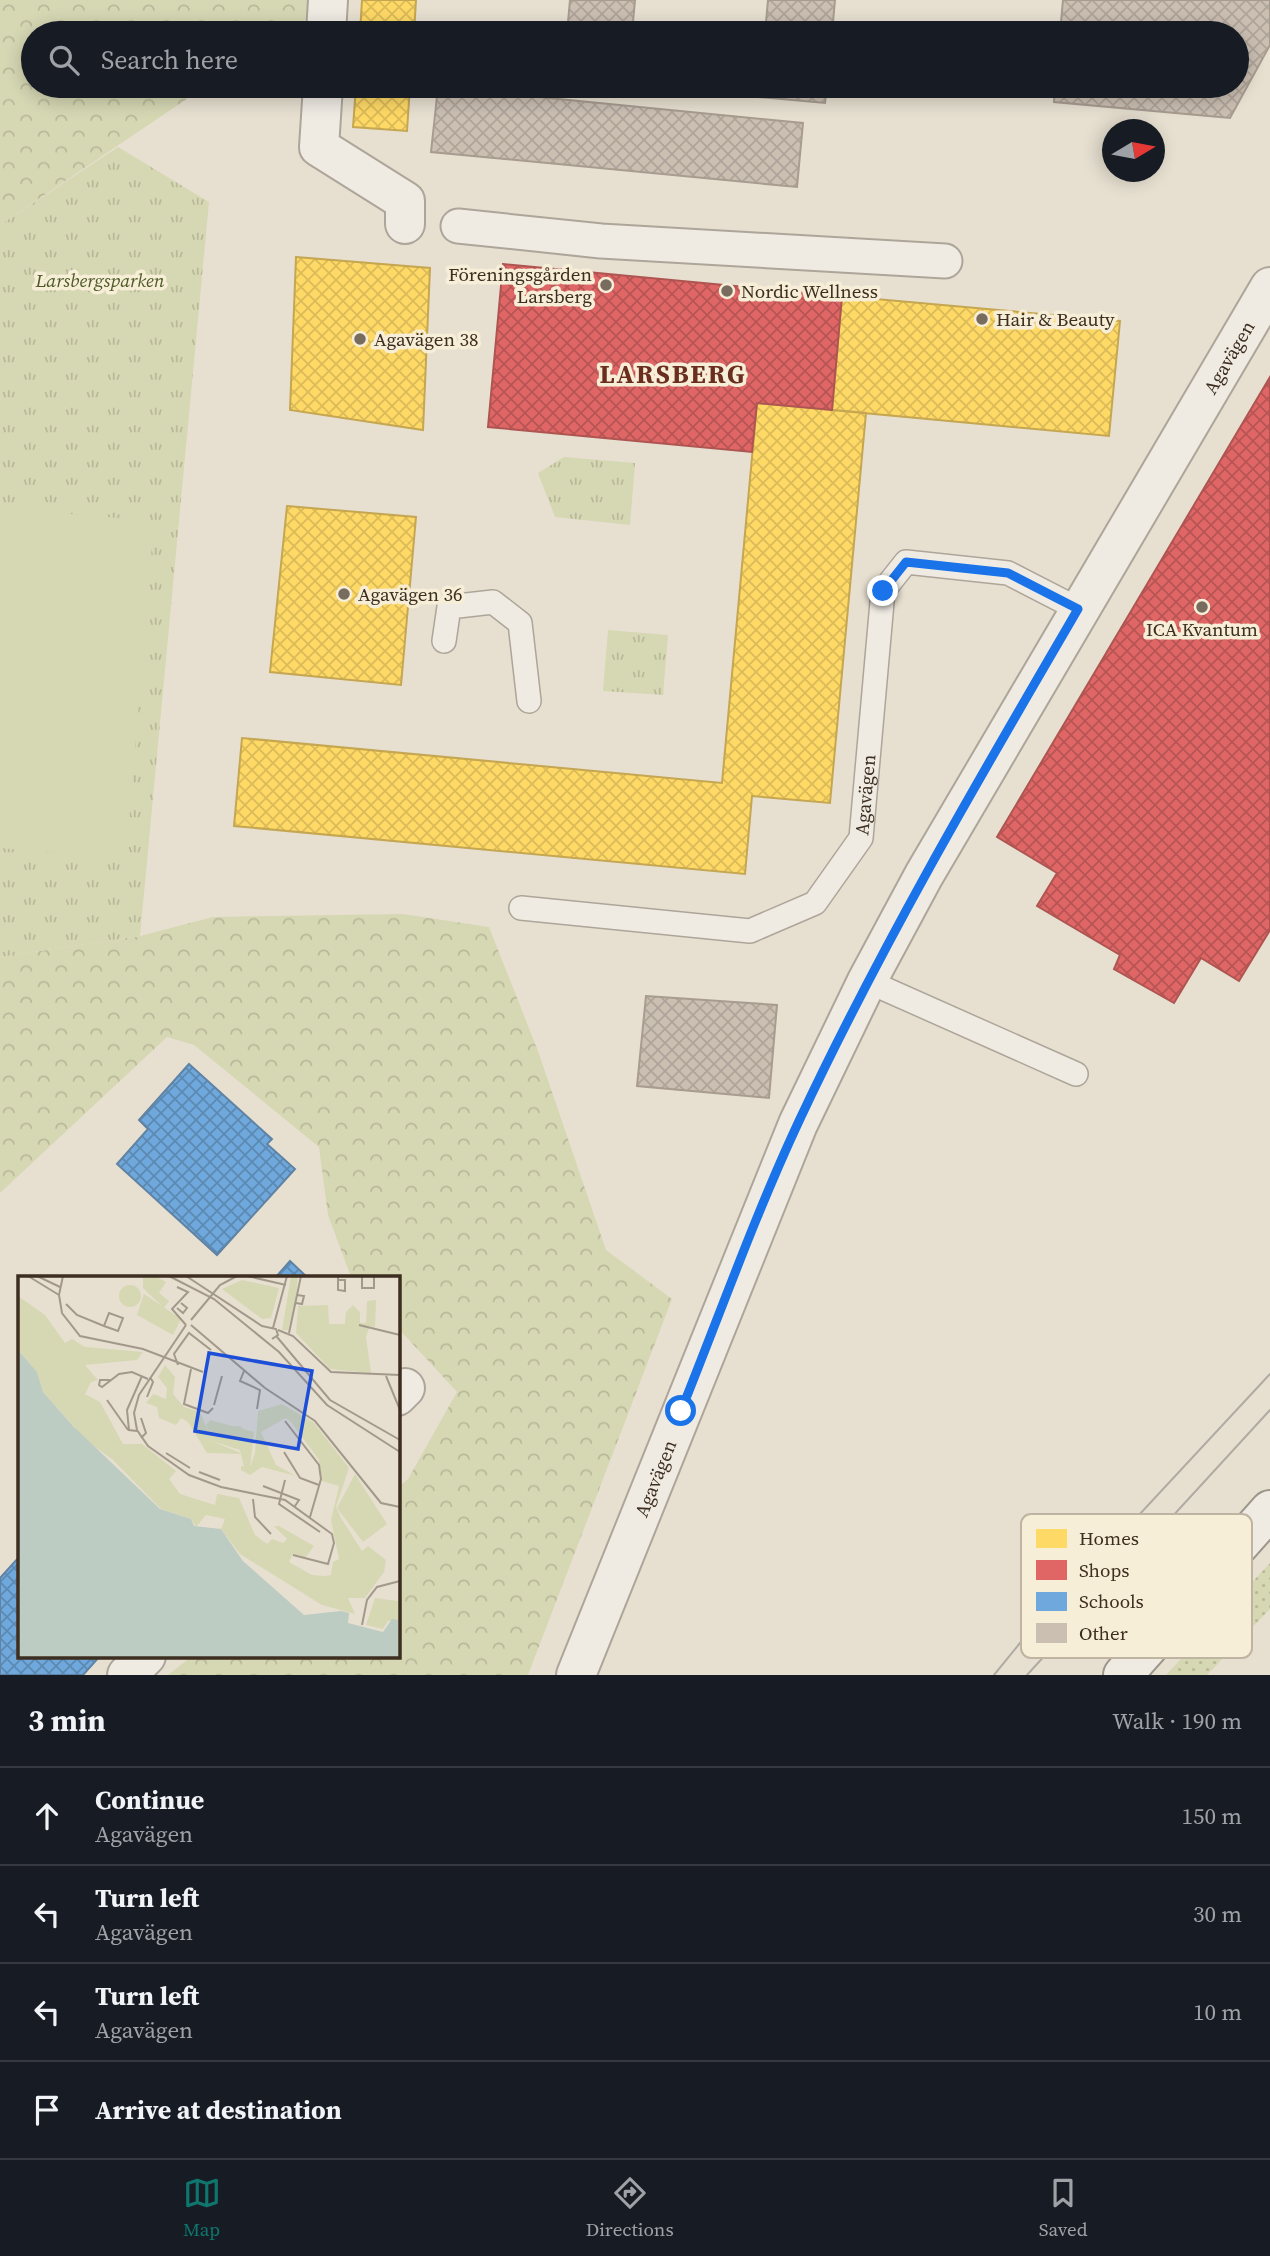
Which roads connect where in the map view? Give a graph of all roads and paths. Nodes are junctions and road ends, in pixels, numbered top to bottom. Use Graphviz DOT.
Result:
graph roads {
  1 [pos="328,0"];
  2 [pos="327,21"];
  3 [pos="322,98"];
  4 [pos="405,224"];
  5 [pos="458,226"];
  6 [pos="945,261"];
  7 [pos="1270,287"];
  8 [pos="1078,609"];
  9 [pos="444,641"];
  10 [pos="529,701"];
  11 [pos="521,908"];
  12 [pos="867,981"];
  13 [pos="1076,1073"];
  14 [pos="1270,1510"];
  15 [pos="1252,1530"];
  16 [pos="144,1658"];
  17 [pos="1138,1658"];
  18 [pos="127,1675"];
  19 [pos="576,1675"];
  20 [pos="1123,1675"];
  1 -- 2 [label="street"];
  3 -- 4 [label="street"];
  5 -- 6 [label="street"];
  7 -- 8 [label="street, Agavägen"];
  8 -- 11 [label="lane, Agavägen"];
  8 -- 12 [label="street, Agavägen"];
  9 -- 10 [label="lane"];
  12 -- 13 [label="lane"];
  12 -- 19 [label="street, Agavägen"];
  14 -- 15 [label="street"];
  16 -- 18 [label="street"];
  17 -- 20 [label="street"];
}
